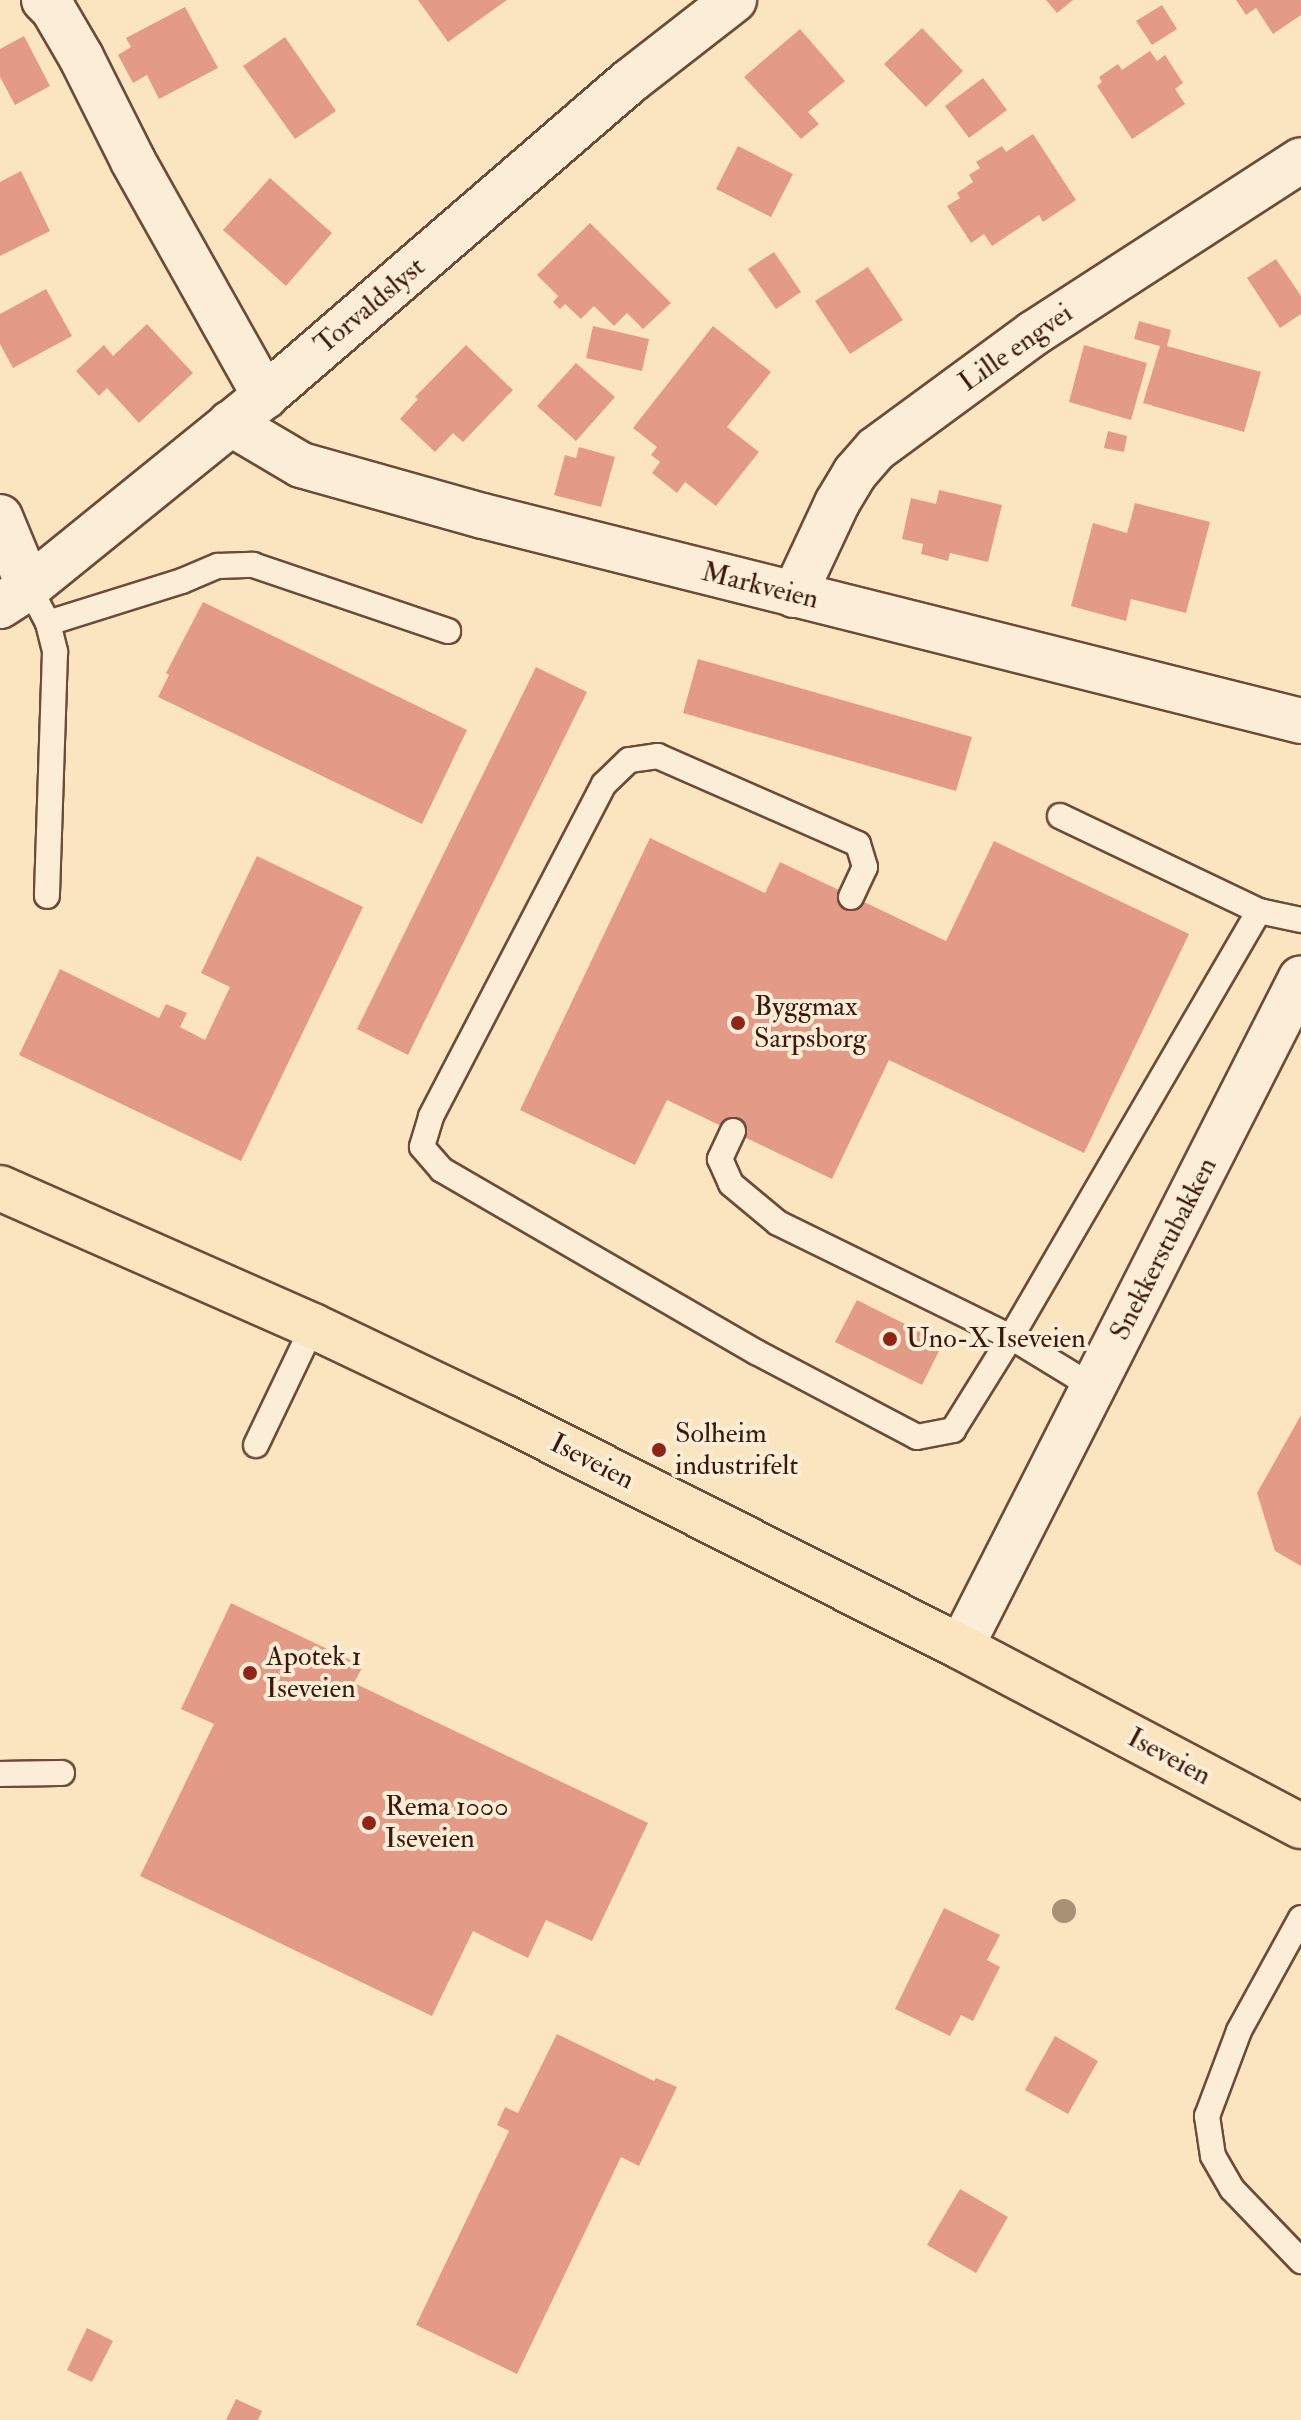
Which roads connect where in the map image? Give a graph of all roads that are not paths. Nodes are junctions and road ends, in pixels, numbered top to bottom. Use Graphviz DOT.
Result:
graph roads {
  1 [pos="44,0"];
  2 [pos="734,0"];
  3 [pos="1301,160"];
  4 [pos="265,396"];
  5 [pos="230,423"];
  6 [pos="0,517"];
  7 [pos="794,595"];
  8 [pos="26,605"];
  9 [pos="448,631"];
  10 [pos="1301,721"];
  11 [pos="1060,816"];
  12 [pos="47,896"];
  13 [pos="851,897"];
  14 [pos="1259,911"];
  15 [pos="1301,920"];
  16 [pos="1295,1006"];
  17 [pos="733,1131"];
  18 [pos="0,1188"];
  19 [pos="313,1326"];
  20 [pos="1011,1337"];
  21 [pos="1093,1387"];
  22 [pos="256,1445"];
  23 [pos="961,1647"];
  24 [pos="62,1773"];
  25 [pos="0,1774"];
  26 [pos="1301,1826"];
  27 [pos="1301,1918"];
  28 [pos="1301,2261"];
  1 -- 4 [label="street"];
  2 -- 4 [label="street, Torvaldslyst"];
  3 -- 7 [label="street, Lille engvei"];
  4 -- 5 [label="street, Torvaldslyst"];
  5 -- 7 [label="street, Markveien"];
  5 -- 8 [label="street, Torvaldslyst"];
  6 -- 8 [label="street"];
  7 -- 10 [label="street, Markveien"];
  8 -- 9 [label="lane"];
  8 -- 12 [label="lane"];
  11 -- 14 [label="lane"];
  13 -- 20 [label="lane"];
  14 -- 15 [label="lane"];
  14 -- 20 [label="lane"];
  16 -- 21 [label="street, Snekkerstubakken"];
  17 -- 20 [label="lane"];
  18 -- 19 [label="highway, Iseveien"];
  19 -- 22 [label="lane"];
  19 -- 23 [label="highway, Iseveien"];
  20 -- 21 [label="lane"];
  21 -- 23 [label="street, Snekkerstubakken"];
  23 -- 26 [label="highway, Iseveien"];
  24 -- 25 [label="lane"];
  27 -- 28 [label="lane"];
}
